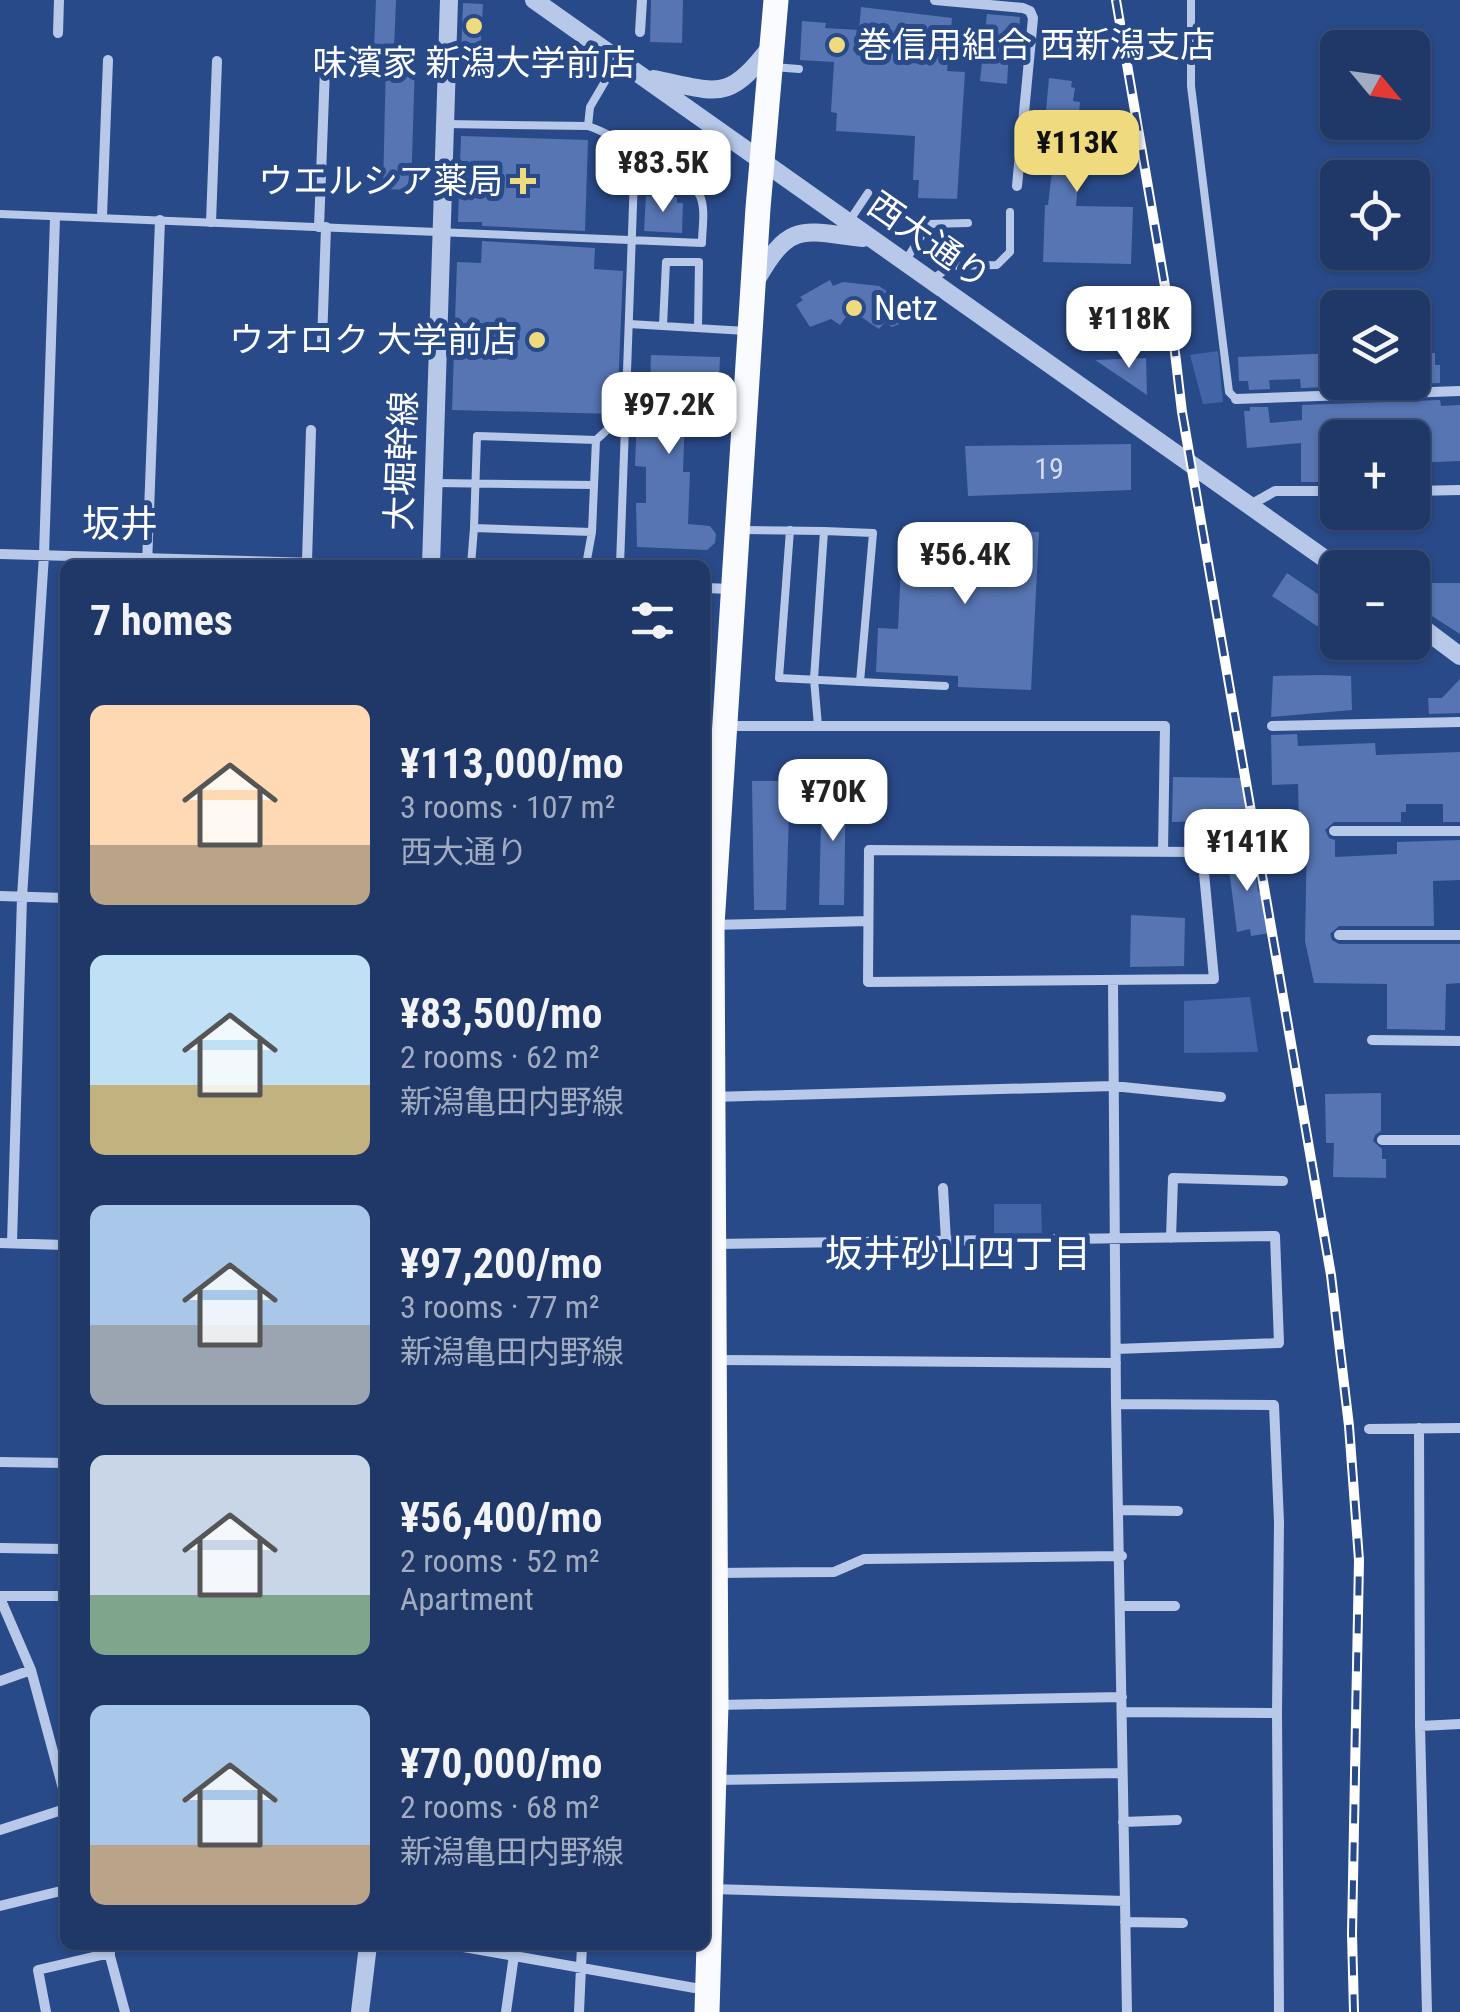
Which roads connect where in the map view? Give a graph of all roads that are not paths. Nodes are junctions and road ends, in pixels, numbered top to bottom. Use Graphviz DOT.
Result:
graph roads {
  1 [pos="59,0"];
  2 [pos="449,0"];
  3 [pos="642,0"];
  4 [pos="776,0"];
  5 [pos="935,0"];
  6 [pos="1191,0"];
  7 [pos="541,2"];
  8 [pos="640,32"];
  9 [pos="58,33"];
  10 [pos="772,56"];
  11 [pos="108,60"];
  12 [pos="618,60"];
  13 [pos="217,62"];
  14 [pos="799,68"];
  15 [pos="326,69"];
  16 [pos="643,77"];
  17 [pos="444,124"];
  18 [pos="588,126"];
  19 [pos="635,150"];
  20 [pos="762,163"];
  21 [pos="1018,186"];
  22 [pos="868,194"];
  23 [pos="1010,212"];
  24 [pos="0,214"];
  25 [pos="102,216"];
  26 [pos="55,218"];
  27 [pos="160,220"];
  28 [pos="211,222"];
  29 [pos="968,223"];
  30 [pos="848,224"];
  31 [pos="322,227"];
  32 [pos="440,234"];
  33 [pos="868,238"];
  34 [pos="632,240"];
  35 [pos="685,242"];
  36 [pos="684,262"];
  37 [pos="904,262"];
  38 [pos="932,281"];
  39 [pos="754,285"];
  40 [pos="630,324"];
  41 [pos="664,326"];
  42 [pos="698,328"];
  43 [pos="750,332"];
  44 [pos="322,342"];
  45 [pos="1460,391"];
  46 [pos="1236,399"];
  47 [pos="625,420"];
  48 [pos="311,430"];
  49 [pos="596,440"];
  50 [pos="476,483"];
  51 [pos="434,484"];
  52 [pos="594,485"];
  53 [pos="1320,490"];
  54 [pos="1430,490"];
  55 [pos="1460,490"];
  56 [pos="1250,505"];
  57 [pos="474,528"];
  58 [pos="736,530"];
  59 [pos="790,530"];
  60 [pos="824,531"];
  61 [pos="592,532"];
  62 [pos="0,554"];
  63 [pos="44,555"];
  64 [pos="1320,555"];
  65 [pos="101,560"];
  66 [pos="147,560"];
  67 [pos="307,560"];
  68 [pos="431,560"];
  69 [pos="471,560"];
  70 [pos="587,560"];
  71 [pos="620,560"];
  72 [pos="710,588"];
  73 [pos="732,589"];
  74 [pos="1430,634"];
  75 [pos="1460,656"];
  76 [pos="814,679"];
  77 [pos="860,682"];
  78 [pos="945,686"];
  79 [pos="1460,722"];
  80 [pos="725,726"];
  81 [pos="818,726"];
  82 [pos="1272,726"];
  83 [pos="1334,830"];
  84 [pos="1460,830"];
  85 [pos="1163,852"];
  86 [pos="0,896"];
  87 [pos="22,897"];
  88 [pos="60,898"];
  89 [pos="710,901"];
  90 [pos="868,921"];
  91 [pos="710,924"];
  92 [pos="1460,934"];
  93 [pos="1338,936"];
  94 [pos="1114,980"];
  95 [pos="710,1010"];
  96 [pos="1372,1040"];
  97 [pos="1460,1041"];
  98 [pos="1113,1086"];
  99 [pos="712,1097"];
  100 [pos="1221,1097"];
  101 [pos="1382,1140"];
  102 [pos="1460,1140"];
  103 [pos="1283,1180"];
  104 [pos="944,1188"];
  105 [pos="1115,1238"];
  106 [pos="1170,1238"];
  107 [pos="946,1241"];
  108 [pos="6,1243"];
  109 [pos="713,1244"];
  110 [pos="60,1245"];
  111 [pos="710,1264"];
  112 [pos="710,1286"];
  113 [pos="1116,1349"];
  114 [pos="715,1360"];
  115 [pos="1116,1363"];
  116 [pos="1116,1404"];
  117 [pos="1419,1428"];
  118 [pos="1460,1428"];
  119 [pos="1369,1429"];
  120 [pos="0,1462"];
  121 [pos="60,1462"];
  122 [pos="1120,1510"];
  123 [pos="1178,1511"];
  124 [pos="0,1548"];
  125 [pos="60,1549"];
  126 [pos="1122,1556"];
  127 [pos="716,1573"];
  128 [pos="60,1596"];
  129 [pos="0,1597"];
  130 [pos="1122,1606"];
  131 [pos="1175,1606"];
  132 [pos="710,1615"];
  133 [pos="32,1670"];
  134 [pos="0,1681"];
  135 [pos="1122,1697"];
  136 [pos="716,1704"];
  137 [pos="1122,1712"];
  138 [pos="1277,1714"];
  139 [pos="1460,1724"];
  140 [pos="1420,1726"];
  141 [pos="1122,1774"];
  142 [pos="60,1777"];
  143 [pos="716,1780"];
  144 [pos="60,1811"];
  145 [pos="1177,1820"];
  146 [pos="1123,1822"];
  147 [pos="0,1830"];
  148 [pos="711,1890"];
  149 [pos="60,1891"];
  150 [pos="1125,1900"];
  151 [pos="0,1906"];
  152 [pos="710,1918"];
  153 [pos="1126,1922"];
  154 [pos="1183,1923"];
  155 [pos="105,1950"];
  156 [pos="108,1950"];
  157 [pos="367,1950"];
  158 [pos="495,1950"];
  159 [pos="582,1950"];
  160 [pos="709,1950"];
  161 [pos="514,1955"];
  162 [pos="582,1967"];
  163 [pos="707,2001"];
  164 [pos="46,2012"];
  165 [pos="125,2012"];
  166 [pos="360,2012"];
  167 [pos="506,2012"];
  168 [pos="579,2012"];
  169 [pos="1127,2012"];
  170 [pos="1279,2012"];
  171 [pos="1427,2012"];
  1 -- 9 [label="street"];
  2 -- 17 [label="street, 大堀幹線"];
  3 -- 8 [label="street"];
  4 -- 10 [label="main road"];
  5 -- 21 [label="street"];
  6 -- 46 [label="lane"];
  7 -- 12 [label="street, 西大通り"];
  10 -- 14 [label="lane"];
  10 -- 16 [label="street"];
  10 -- 20 [label="main road"];
  11 -- 25 [label="street"];
  12 -- 16 [label="street, 西大通り"];
  12 -- 18 [label="lane"];
  13 -- 28 [label="street"];
  15 -- 31 [label="street"];
  16 -- 20 [label="street, 西大通り"];
  17 -- 18 [label="lane"];
  17 -- 32 [label="street, 大堀幹線"];
  18 -- 19 [label="lane"];
  19 -- 34 [label="lane"];
  19 -- 35 [label="lane"];
  20 -- 30 [label="street, 西大通り"];
  20 -- 39 [label="main road"];
  22 -- 30 [label="lane"];
  23 -- 38 [label="lane"];
  24 -- 26 [label="lane"];
  25 -- 26 [label="lane"];
  25 -- 27 [label="lane"];
  26 -- 63 [label="street"];
  27 -- 28 [label="lane"];
  27 -- 66 [label="street"];
  28 -- 31 [label="lane"];
  29 -- 37 [label="lane"];
  30 -- 33 [label="street, 西大通り"];
  31 -- 32 [label="lane"];
  31 -- 44 [label="street"];
  32 -- 34 [label="lane"];
  32 -- 51 [label="street, 大堀幹線"];
  33 -- 37 [label="street, 西大通り"];
  33 -- 39 [label="street"];
  34 -- 35 [label="lane"];
  34 -- 40 [label="lane"];
  35 -- 36 [label="lane"];
  36 -- 41 [label="lane"];
  36 -- 42 [label="lane"];
  37 -- 38 [label="street, 西大通り"];
  38 -- 56 [label="street, 西大通り"];
  39 -- 43 [label="main road"];
  40 -- 41 [label="lane"];
  40 -- 47 [label="lane"];
  41 -- 42 [label="lane"];
  42 -- 43 [label="lane"];
  43 -- 58 [label="main road"];
  45 -- 46 [label="street"];
  47 -- 49 [label="lane"];
  47 -- 71 [label="lane"];
  48 -- 67 [label="street"];
  49 -- 50 [label="lane"];
  49 -- 52 [label="lane"];
  50 -- 51 [label="lane"];
  50 -- 52 [label="lane"];
  50 -- 57 [label="lane"];
  51 -- 68 [label="street, 大堀幹線"];
  52 -- 61 [label="lane"];
  53 -- 56 [label="street"];
  54 -- 55 [label="street"];
  56 -- 64 [label="street, 西大通り"];
  57 -- 61 [label="lane"];
  57 -- 69 [label="lane"];
  58 -- 59 [label="lane"];
  58 -- 73 [label="main road"];
  59 -- 60 [label="lane"];
  59 -- 76 [label="lane"];
  60 -- 76 [label="lane"];
  60 -- 77 [label="lane"];
  61 -- 70 [label="lane"];
  62 -- 63 [label="street"];
  63 -- 65 [label="street"];
  63 -- 87 [label="street"];
  72 -- 73 [label="street"];
  73 -- 80 [label="main road"];
  74 -- 75 [label="street"];
  76 -- 77 [label="lane"];
  76 -- 81 [label="lane"];
  77 -- 78 [label="lane"];
  79 -- 82 [label="street"];
  80 -- 81 [label="street"];
  80 -- 89 [label="main road"];
  81 -- 85 [label="street"];
  83 -- 84 [label="street"];
  85 -- 90 [label="street"];
  85 -- 94 [label="street"];
  86 -- 87 [label="street"];
  87 -- 88 [label="street"];
  87 -- 108 [label="street"];
  90 -- 91 [label="street"];
  90 -- 94 [label="street"];
  92 -- 93 [label="street"];
  94 -- 98 [label="street"];
  95 -- 99 [label="main road"];
  96 -- 97 [label="street"];
  98 -- 99 [label="street"];
  98 -- 100 [label="street"];
  98 -- 105 [label="street"];
  99 -- 109 [label="main road"];
  101 -- 102 [label="street"];
  103 -- 106 [label="street"];
  104 -- 107 [label="street"];
  105 -- 106 [label="street"];
  105 -- 107 [label="street"];
  105 -- 113 [label="street"];
  106 -- 113 [label="street"];
  107 -- 109 [label="street"];
  108 -- 110 [label="street"];
  109 -- 111 [label="main road"];
  112 -- 114 [label="main road"];
  113 -- 115 [label="street"];
  114 -- 115 [label="street"];
  114 -- 127 [label="main road"];
  115 -- 116 [label="street"];
  116 -- 122 [label="street"];
  116 -- 138 [label="street"];
  117 -- 118 [label="street"];
  117 -- 119 [label="street"];
  117 -- 140 [label="street"];
  120 -- 121 [label="street"];
  122 -- 123 [label="street"];
  122 -- 126 [label="street"];
  124 -- 125 [label="street"];
  126 -- 127 [label="street"];
  126 -- 130 [label="street"];
  127 -- 132 [label="main road"];
  128 -- 129 [label="street"];
  129 -- 133 [label="street"];
  130 -- 131 [label="street"];
  130 -- 135 [label="street"];
  132 -- 136 [label="main road"];
  133 -- 134 [label="street"];
  133 -- 142 [label="street"];
  135 -- 136 [label="street"];
  135 -- 137 [label="street"];
  136 -- 143 [label="main road"];
  137 -- 138 [label="street"];
  137 -- 141 [label="street"];
  138 -- 170 [label="street"];
  139 -- 140 [label="street"];
  140 -- 171 [label="street"];
  141 -- 143 [label="street"];
  141 -- 146 [label="street"];
  143 -- 148 [label="main road"];
  144 -- 147 [label="street"];
  145 -- 146 [label="street"];
  146 -- 150 [label="street"];
  148 -- 150 [label="street"];
  148 -- 152 [label="main road"];
  149 -- 151 [label="street"];
  150 -- 153 [label="street"];
  153 -- 154 [label="street"];
  153 -- 169 [label="street"];
  155 -- 164 [label="street"];
  156 -- 165 [label="street"];
  157 -- 166 [label="street"];
  158 -- 161 [label="street"];
  159 -- 162 [label="street"];
  160 -- 163 [label="main road"];
  161 -- 162 [label="street"];
  161 -- 167 [label="street"];
  162 -- 163 [label="street"];
  162 -- 168 [label="street"];
}
